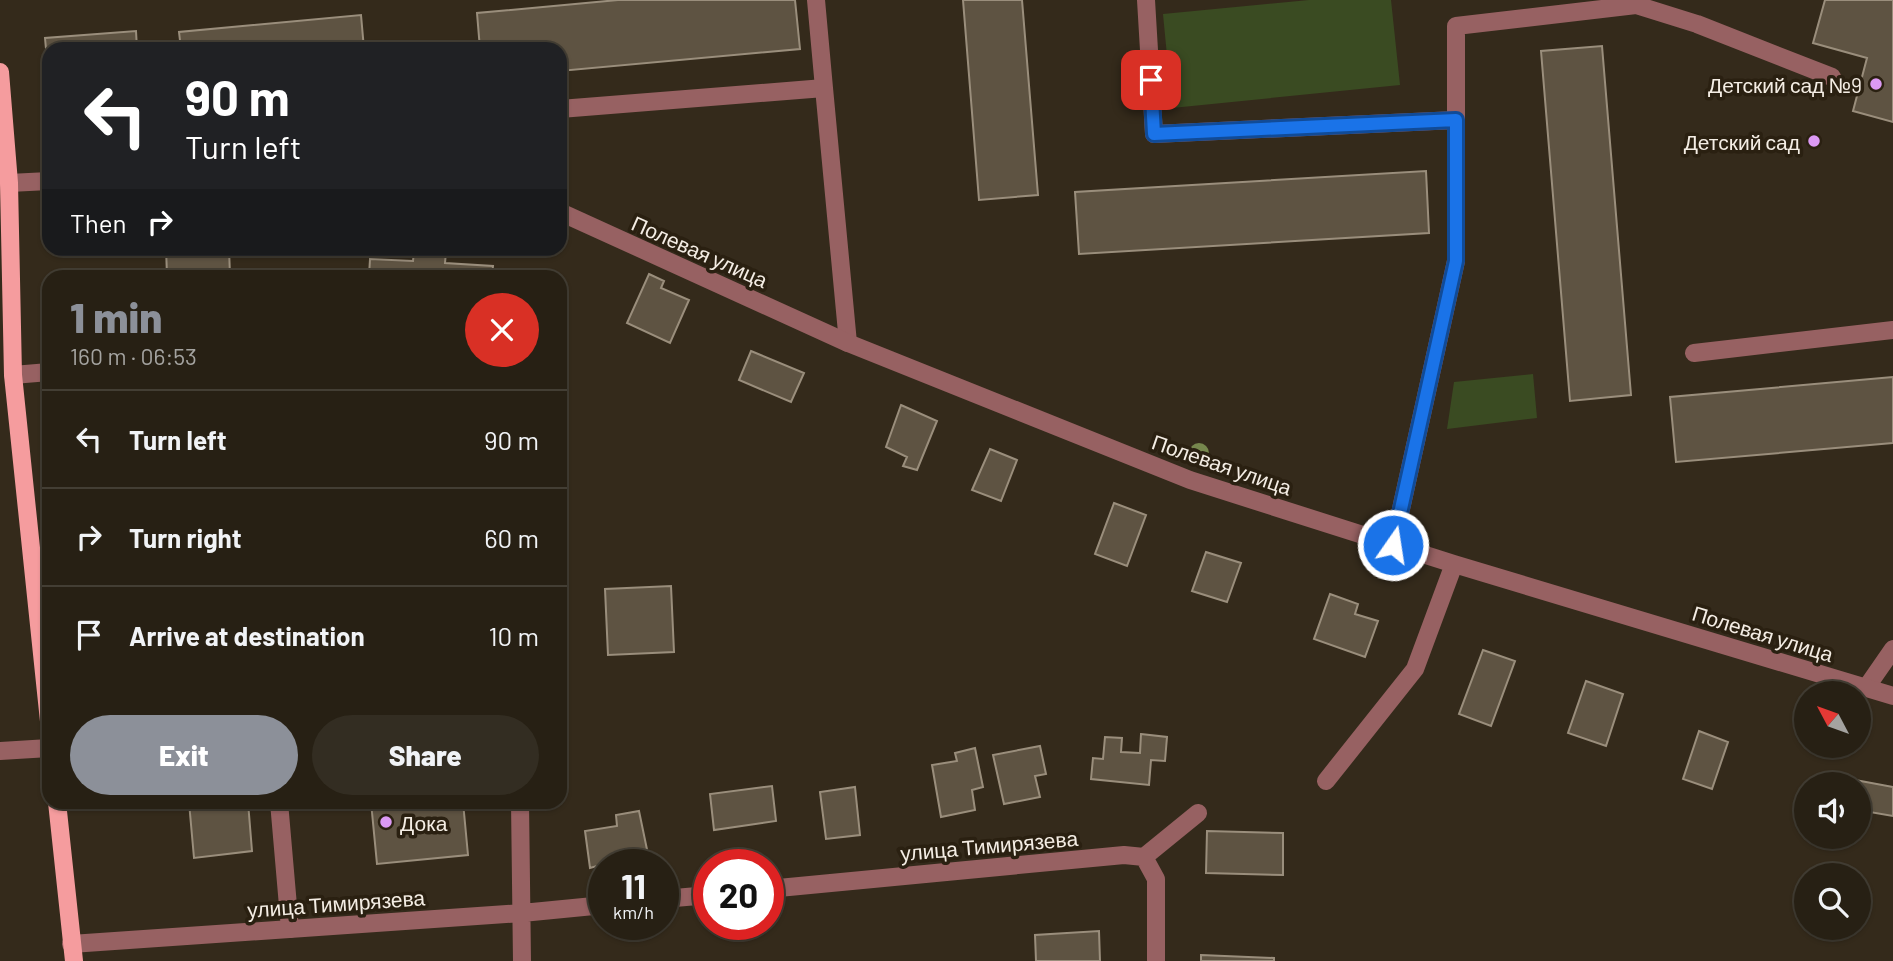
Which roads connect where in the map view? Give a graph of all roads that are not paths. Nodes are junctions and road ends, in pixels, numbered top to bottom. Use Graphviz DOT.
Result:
graph roads {
  1 [pos="816,0"];
  2 [pos="1146,0"];
  3 [pos="1636,2"];
  4 [pos="0,72"];
  5 [pos="1832,77"];
  6 [pos="824,88"];
  7 [pos="567,108"];
  8 [pos="1456,120"];
  9 [pos="42,181"];
  10 [pos="9,183"];
  11 [pos="567,215"];
  12 [pos="1893,330"];
  13 [pos="848,343"];
  14 [pos="1695,353"];
  15 [pos="42,373"];
  16 [pos="13,375"];
  17 [pos="1393,545"];
  18 [pos="1454,564"];
  19 [pos="1893,649"];
  20 [pos="42,654"];
  21 [pos="1843,681"];
  22 [pos="1871,681"];
  23 [pos="1871,689"];
  24 [pos="1893,696"];
  25 [pos="42,748"];
  26 [pos="0,751"];
  27 [pos="1326,781"];
  28 [pos="58,809"];
  29 [pos="280,809"];
  30 [pos="520,809"];
  31 [pos="1198,813"];
  32 [pos="1144,858"];
  33 [pos="784,887"];
  34 [pos="588,907"];
  35 [pos="522,913"];
  36 [pos="290,929"];
  37 [pos="72,952"];
  38 [pos="522,961"];
  39 [pos="1156,961"];
  1 -- 6 [label="street"];
  2 -- 8 [label="street"];
  3 -- 5 [label="street"];
  3 -- 8 [label="street"];
  4 -- 10 [label="main road"];
  6 -- 7 [label="street"];
  6 -- 13 [label="street"];
  8 -- 17 [label="street"];
  9 -- 10 [label="street"];
  10 -- 16 [label="main road"];
  11 -- 13 [label="street, Полевая улица"];
  12 -- 14 [label="street"];
  13 -- 17 [label="street, Полевая улица"];
  15 -- 16 [label="street"];
  16 -- 20 [label="main road"];
  17 -- 18 [label="street, Полевая улица"];
  18 -- 21 [label="street, Полевая улица"];
  18 -- 27 [label="street"];
  19 -- 22 [label="street"];
  23 -- 24 [label="street, Полевая улица"];
  25 -- 26 [label="street"];
  28 -- 37 [label="main road"];
  29 -- 36 [label="street"];
  30 -- 35 [label="street"];
  31 -- 32 [label="street"];
  32 -- 33 [label="street, улица Тимирязева"];
  32 -- 39 [label="street"];
  34 -- 35 [label="street, улица Тимирязева"];
  35 -- 36 [label="street, улица Тимирязева"];
  35 -- 38 [label="street"];
  36 -- 37 [label="street, улица Тимирязева"];
}
